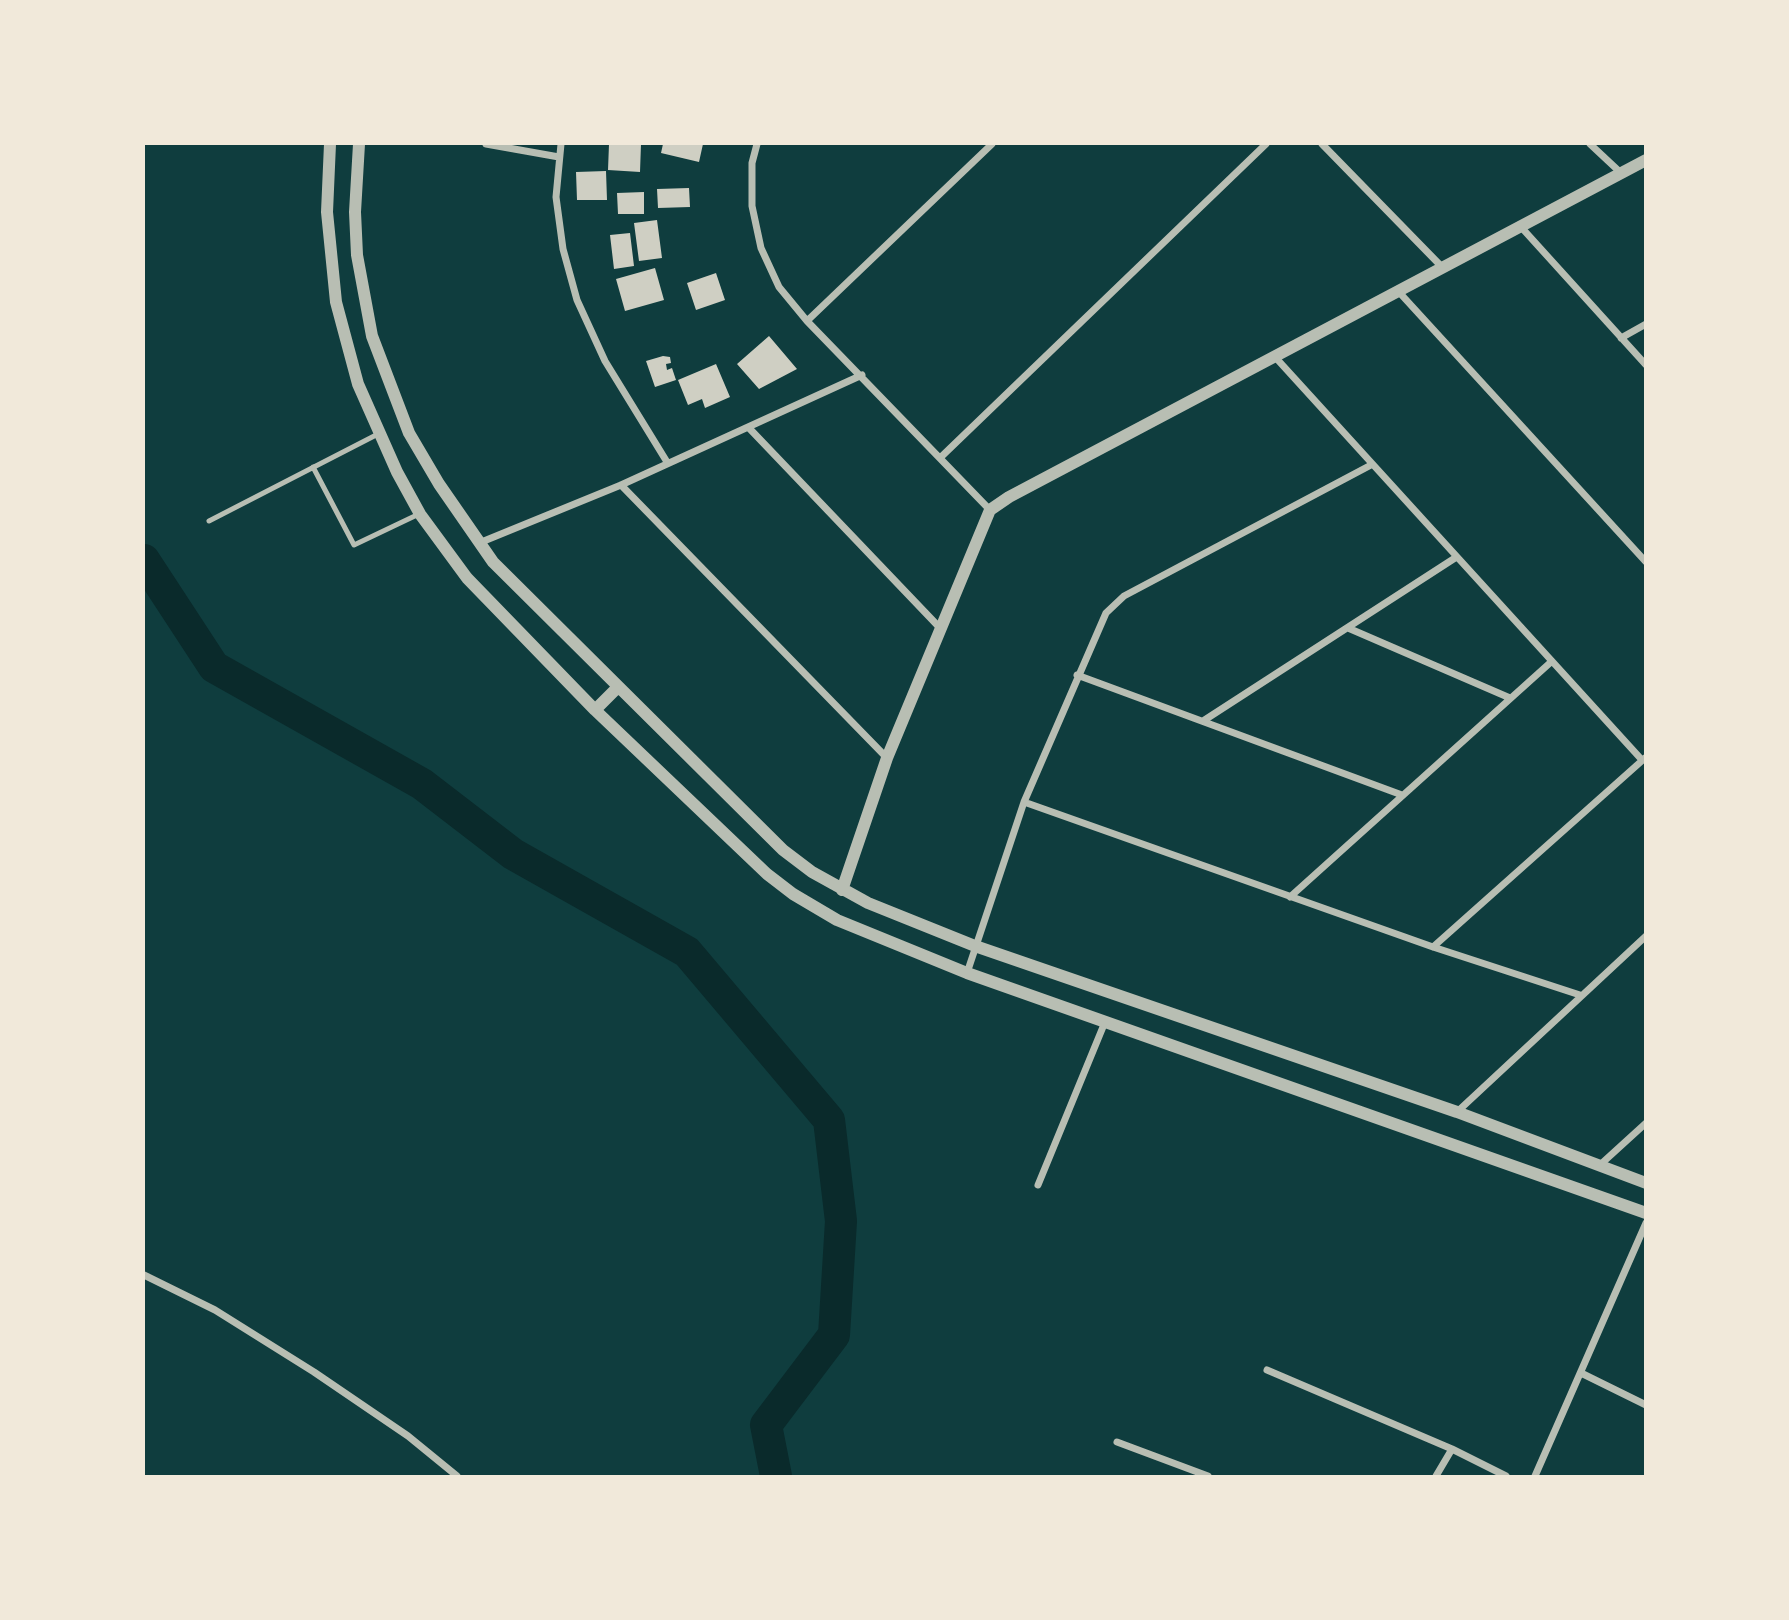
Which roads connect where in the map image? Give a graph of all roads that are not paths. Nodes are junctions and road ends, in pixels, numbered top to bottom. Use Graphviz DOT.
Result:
graph roads {
  1 [pos="330,144"];
  2 [pos="359,144"];
  3 [pos="486,144"];
  4 [pos="561,144"];
  5 [pos="757,144"];
  6 [pos="992,144"];
  7 [pos="1266,144"];
  8 [pos="1322,144"];
  9 [pos="1590,144"];
  10 [pos="559,157"];
  11 [pos="1646,160"];
  12 [pos="1621,173"];
  13 [pos="1521,227"];
  14 [pos="1442,267"];
  15 [pos="1397,291"];
  16 [pos="807,321"];
  17 [pos="1646,324"];
  18 [pos="1621,338"];
  19 [pos="1276,358"];
  20 [pos="1646,365"];
  21 [pos="862,375"];
  22 [pos="749,428"];
  23 [pos="380,433"];
  24 [pos="941,457"];
  25 [pos="667,462"];
  26 [pos="1371,464"];
  27 [pos="313,467"];
  28 [pos="621,485"];
  29 [pos="990,510"];
  30 [pos="420,514"];
  31 [pos="209,521"];
  32 [pos="478,544"];
  33 [pos="1455,558"];
  34 [pos="1646,562"];
  35 [pos="940,628"];
  36 [pos="1348,628"];
  37 [pos="1551,662"];
  38 [pos="1077,675"];
  39 [pos="617,688"];
  40 [pos="1510,698"];
  41 [pos="595,710"];
  42 [pos="1203,721"];
  43 [pos="887,758"];
  44 [pos="1644,759"];
  45 [pos="1402,795"];
  46 [pos="1024,802"];
  47 [pos="842,890"];
  48 [pos="1290,897"];
  49 [pos="1646,936"];
  50 [pos="975,946"];
  51 [pos="1433,947"];
  52 [pos="967,973"];
  53 [pos="1580,995"];
  54 [pos="1105,1022"];
  55 [pos="1457,1112"];
  56 [pos="1646,1123"];
  57 [pos="1601,1164"];
  58 [pos="1646,1183"];
  59 [pos="1038,1185"];
  60 [pos="1646,1213"];
  61 [pos="1646,1223"];
  62 [pos="144,1275"];
  63 [pos="1267,1370"];
  64 [pos="1581,1373"];
  65 [pos="1646,1405"];
  66 [pos="1117,1442"];
  67 [pos="1452,1449"];
  68 [pos="1195,1473"];
  69 [pos="457,1476"];
  70 [pos="1208,1476"];
  71 [pos="1436,1476"];
  72 [pos="1506,1476"];
  73 [pos="1535,1476"];
  1 -- 23 [label="street"];
  2 -- 32 [label="street"];
  3 -- 10 [label="street"];
  4 -- 10 [label="street"];
  5 -- 16 [label="street"];
  6 -- 16 [label="street"];
  7 -- 24 [label="street"];
  8 -- 14 [label="street"];
  9 -- 12 [label="street"];
  10 -- 25 [label="street"];
  11 -- 12 [label="street"];
  12 -- 13 [label="street"];
  13 -- 14 [label="street"];
  13 -- 18 [label="street"];
  14 -- 15 [label="street"];
  15 -- 19 [label="street"];
  15 -- 34 [label="street"];
  16 -- 21 [label="street"];
  17 -- 18 [label="street"];
  18 -- 20 [label="street"];
  19 -- 26 [label="street"];
  19 -- 29 [label="street"];
  21 -- 22 [label="street"];
  21 -- 24 [label="street"];
  22 -- 25 [label="street"];
  22 -- 35 [label="street"];
  23 -- 27 [label="lane"];
  23 -- 30 [label="street"];
  24 -- 29 [label="street"];
  25 -- 28 [label="street"];
  26 -- 33 [label="street"];
  26 -- 38 [label="street"];
  27 -- 30 [label="lane"];
  27 -- 31 [label="lane"];
  28 -- 32 [label="street"];
  28 -- 43 [label="street"];
  29 -- 35 [label="street"];
  30 -- 41 [label="street"];
  32 -- 39 [label="street"];
  33 -- 36 [label="street"];
  33 -- 37 [label="street"];
  35 -- 43 [label="street"];
  36 -- 40 [label="street"];
  36 -- 42 [label="street"];
  37 -- 40 [label="street"];
  37 -- 44 [label="street"];
  38 -- 42 [label="street"];
  38 -- 46 [label="street"];
  39 -- 41 [label="street"];
  39 -- 47 [label="street"];
  40 -- 45 [label="street"];
  41 -- 52 [label="street"];
  42 -- 45 [label="street"];
  43 -- 47 [label="street"];
  44 -- 51 [label="street"];
  45 -- 48 [label="street"];
  46 -- 48 [label="street"];
  46 -- 50 [label="street"];
  47 -- 50 [label="street"];
  48 -- 51 [label="street"];
  49 -- 53 [label="street"];
  50 -- 52 [label="street"];
  50 -- 55 [label="street"];
  51 -- 53 [label="street"];
  52 -- 54 [label="street"];
  53 -- 55 [label="street"];
  54 -- 59 [label="street"];
  54 -- 60 [label="street"];
  55 -- 57 [label="street"];
  56 -- 57 [label="street"];
  57 -- 58 [label="street"];
  61 -- 64 [label="street"];
  62 -- 69 [label="street"];
  63 -- 67 [label="street"];
  64 -- 65 [label="street"];
  64 -- 73 [label="street"];
  66 -- 68 [label="street"];
  67 -- 71 [label="street"];
  67 -- 72 [label="street"];
  68 -- 70 [label="street"];
}
